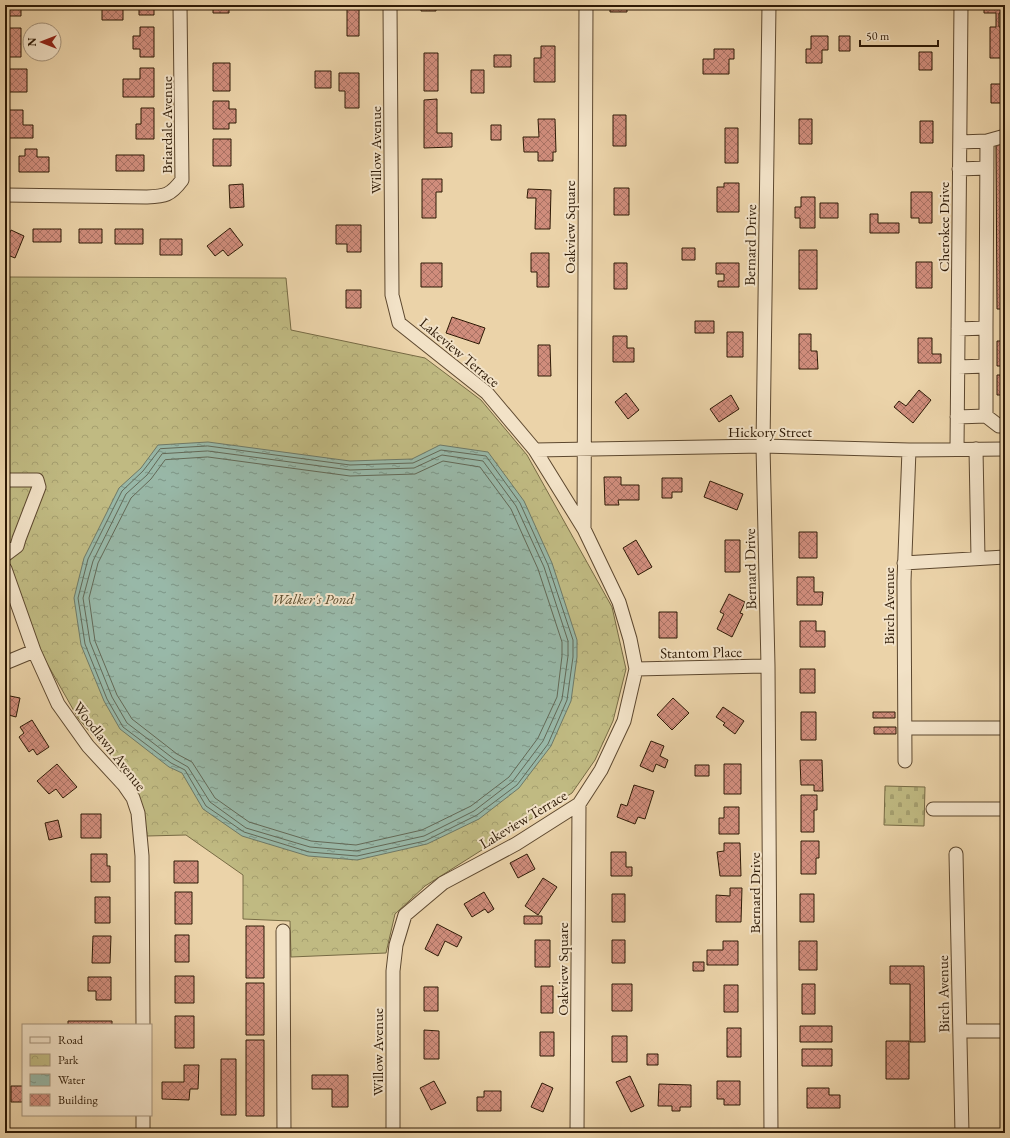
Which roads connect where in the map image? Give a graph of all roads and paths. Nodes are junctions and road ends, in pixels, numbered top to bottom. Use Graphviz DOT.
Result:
graph roads {
  1 [pos="180,5"];
  2 [pos="390,5"];
  3 [pos="586,5"];
  4 [pos="769,5"];
  5 [pos="961,5"];
  6 [pos="1005,136"];
  7 [pos="987,141"];
  8 [pos="960,142"];
  9 [pos="987,168"];
  10 [pos="960,169"];
  11 [pos="5,195"];
  12 [pos="392,295"];
  13 [pos="986,328"];
  14 [pos="958,329"];
  15 [pos="986,366"];
  16 [pos="958,367"];
  17 [pos="986,416"];
  18 [pos="957,417"];
  19 [pos="1005,426"];
  20 [pos="763,446"];
  21 [pos="585,449"];
  22 [pos="957,449"];
  23 [pos="976,449"];
  24 [pos="1005,449"];
  25 [pos="535,450"];
  26 [pos="909,450"];
  27 [pos="5,480"];
  28 [pos="584,529"];
  29 [pos="5,555"];
  30 [pos="1005,556"];
  31 [pos="978,558"];
  32 [pos="904,562"];
  33 [pos="5,569"];
  34 [pos="34,651"];
  35 [pos="5,663"];
  36 [pos="768,666"];
  37 [pos="636,669"];
  38 [pos="905,728"];
  39 [pos="1005,728"];
  40 [pos="905,761"];
  41 [pos="579,804"];
  42 [pos="933,809"];
  43 [pos="1005,809"];
  44 [pos="956,854"];
  45 [pos="283,931"];
  46 [pos="393,971"];
  47 [pos="143,1024"];
  48 [pos="960,1031"];
  49 [pos="1005,1031"];
  50 [pos="143,1116"];
  51 [pos="143,1133"];
  52 [pos="284,1133"];
  53 [pos="393,1133"];
  54 [pos="577,1133"];
  55 [pos="772,1133"];
  56 [pos="962,1133"];
  1 -- 11 [label="street, Briardale Avenue"];
  2 -- 12 [label="street, Willow Avenue"];
  3 -- 21 [label="street, Oakview Square"];
  4 -- 20 [label="street, Bernard Drive"];
  5 -- 8 [label="street, Cherokee Drive"];
  6 -- 7 [label="street"];
  7 -- 8 [label="street"];
  7 -- 9 [label="street"];
  8 -- 10 [label="street, Cherokee Drive"];
  9 -- 10 [label="street"];
  9 -- 13 [label="street"];
  10 -- 14 [label="street, Cherokee Drive"];
  12 -- 25 [label="street, Lakeview Terrace"];
  13 -- 14 [label="street"];
  13 -- 15 [label="street"];
  14 -- 16 [label="street, Cherokee Drive"];
  15 -- 16 [label="street"];
  15 -- 17 [label="street"];
  16 -- 18 [label="street, Cherokee Drive"];
  17 -- 18 [label="street"];
  17 -- 19 [label="street"];
  18 -- 22 [label="street, Cherokee Drive"];
  20 -- 21 [label="street, Hickory Street"];
  20 -- 26 [label="street, Hickory Street"];
  20 -- 36 [label="street, Bernard Drive"];
  21 -- 25 [label="street, Hickory Street"];
  21 -- 28 [label="street, Lakeview Terrace"];
  22 -- 23 [label="street, Hickory Street"];
  22 -- 26 [label="street, Hickory Street"];
  23 -- 24 [label="street, Hickory Street"];
  23 -- 31 [label="street"];
  25 -- 28 [label="street, Lakeview Terrace"];
  26 -- 32 [label="street, Birch Avenue"];
  27 -- 29 [label="street"];
  28 -- 37 [label="street, Lakeview Terrace"];
  30 -- 31 [label="street"];
  31 -- 32 [label="street"];
  32 -- 38 [label="street, Birch Avenue"];
  33 -- 34 [label="street, Woodlawn Avenue"];
  34 -- 35 [label="street"];
  34 -- 47 [label="street, Woodlawn Avenue"];
  36 -- 37 [label="street, Stantom Place"];
  36 -- 55 [label="street, Bernard Drive"];
  37 -- 41 [label="street, Lakeview Terrace"];
  38 -- 39 [label="street"];
  38 -- 40 [label="street, Birch Avenue"];
  41 -- 46 [label="street, Lakeview Terrace"];
  41 -- 54 [label="street, Oakview Square"];
  42 -- 43 [label="street"];
  44 -- 48 [label="street, Birch Avenue"];
  45 -- 52 [label="street"];
  46 -- 53 [label="street, Willow Avenue"];
  48 -- 49 [label="street"];
  48 -- 56 [label="street, Birch Avenue"];
  50 -- 51 [label="street"];
}
